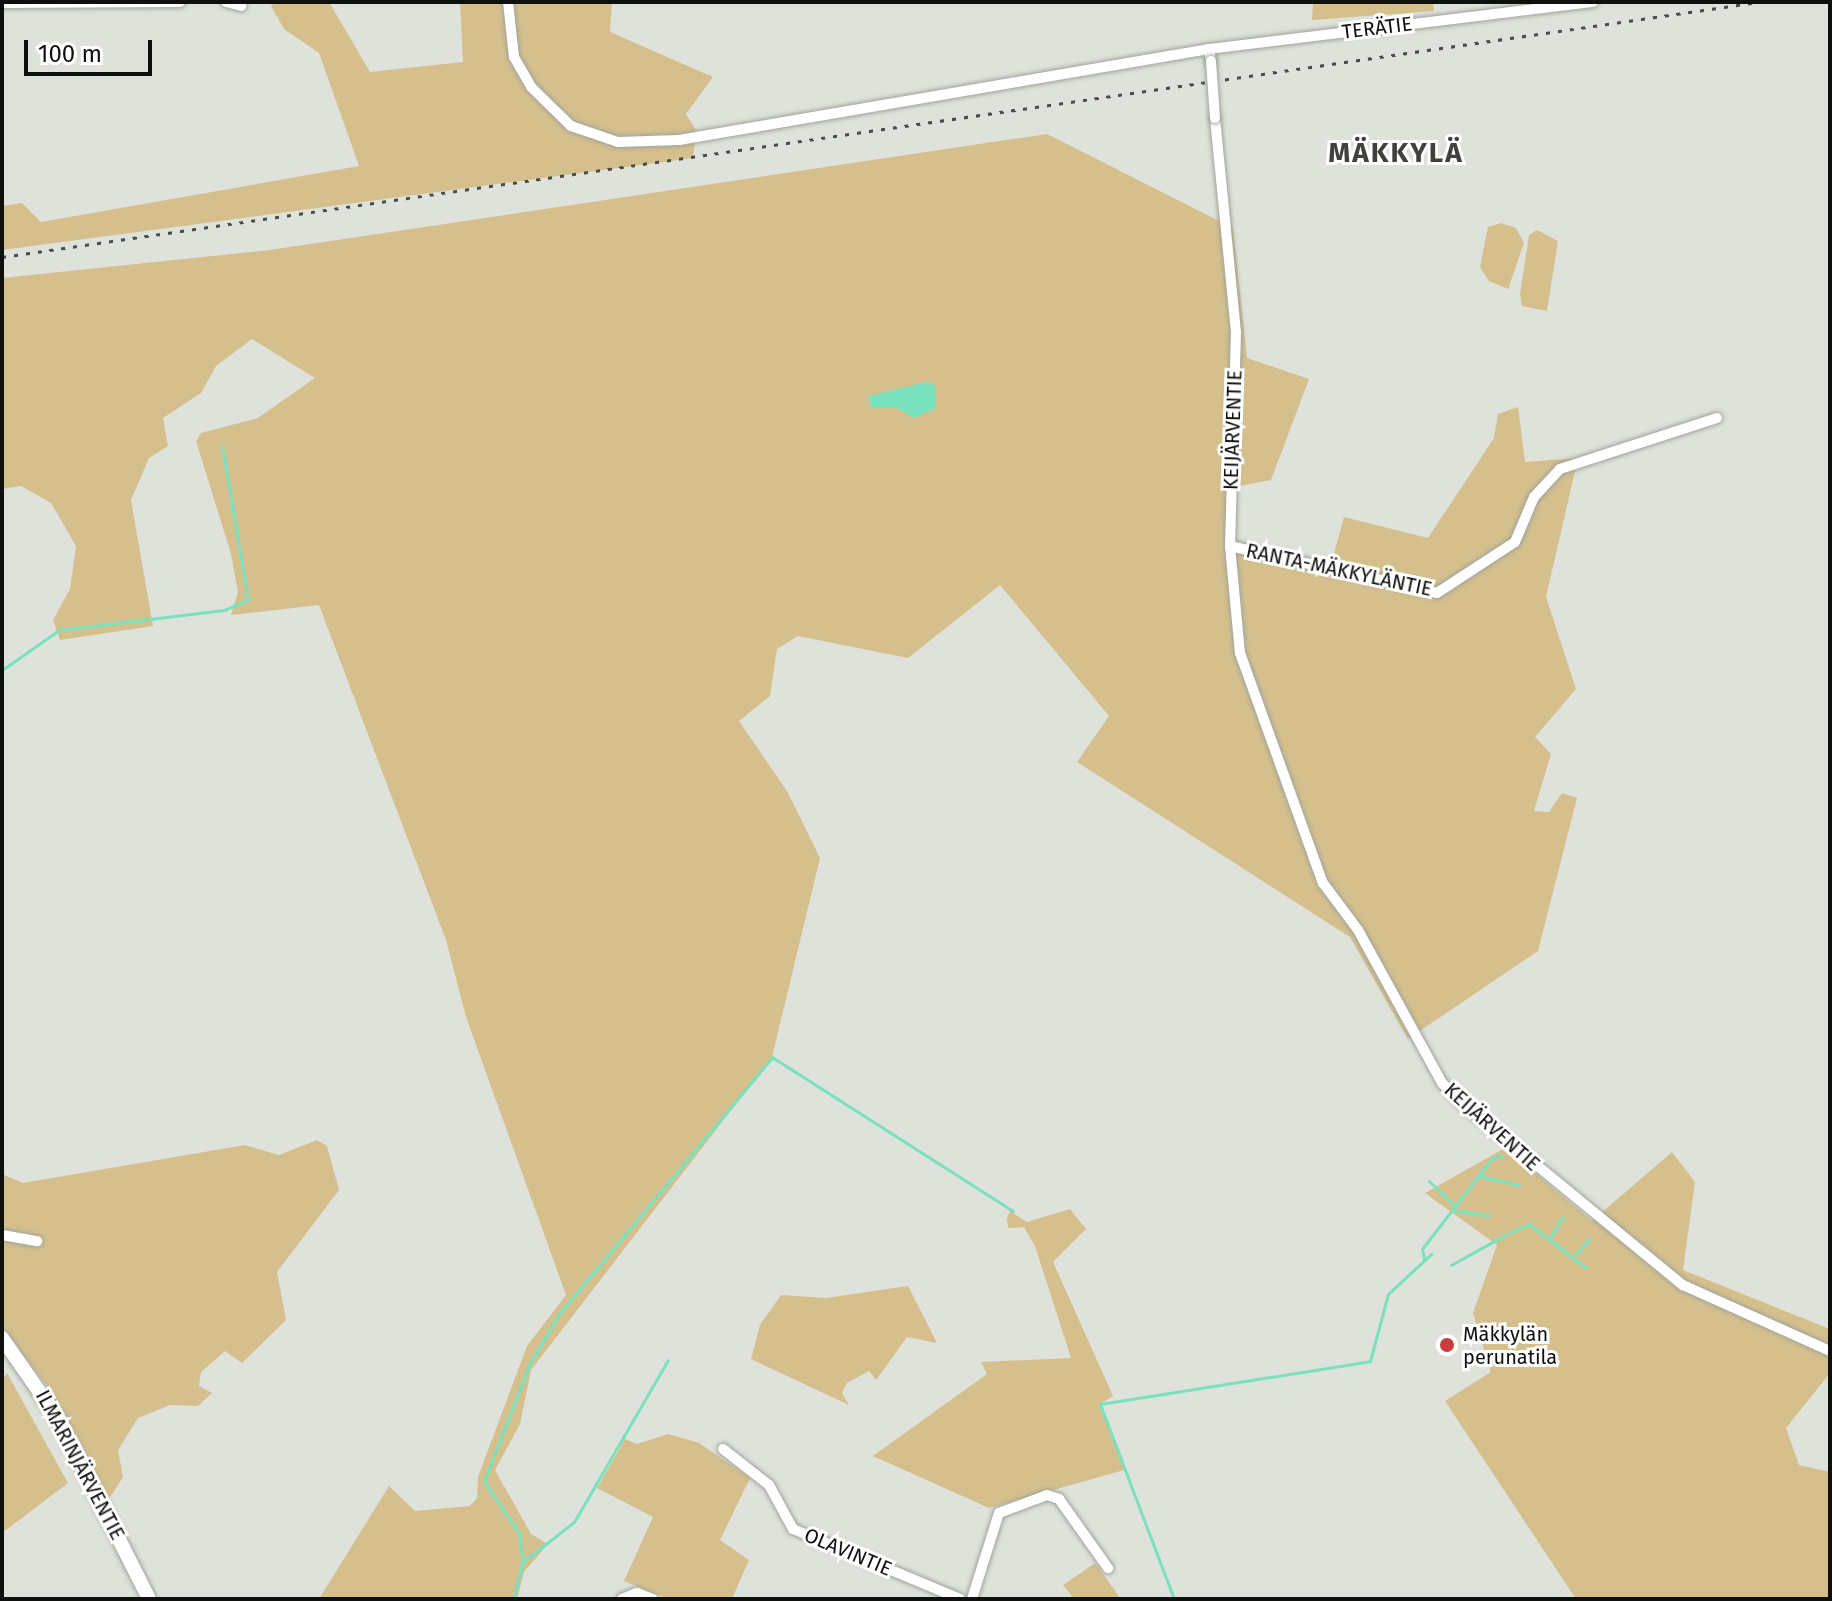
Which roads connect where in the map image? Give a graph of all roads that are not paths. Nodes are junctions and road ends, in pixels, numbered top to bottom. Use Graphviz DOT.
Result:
graph roads {
  1 [pos="180,2"];
  2 [pos="226,2"];
  3 [pos="508,2"];
  4 [pos="1593,2"];
  5 [pos="2,3"];
  6 [pos="242,6"];
  7 [pos="1209,49"];
  8 [pos="1717,418"];
  9 [pos="1230,546"];
  10 [pos="2,1235"];
  11 [pos="37,1241"];
  12 [pos="2,1338"];
  13 [pos="1830,1351"];
  14 [pos="723,1449"];
  15 [pos="1108,1568"];
  16 [pos="149,1599"];
  17 [pos="622,1599"];
  18 [pos="653,1599"];
  19 [pos="960,1599"];
  20 [pos="972,1599"];
  1 -- 5 [label="street"];
  2 -- 6 [label="street"];
  3 -- 7 [label="street"];
  4 -- 7 [label="street, TERÄTIE"];
  7 -- 9 [label="street, KEIJÄRVENTIE, bridge"];
  8 -- 9 [label="street, RANTA-MÄKKYLÄNTIE"];
  9 -- 13 [label="street, KEIJÄRVENTIE"];
  10 -- 11 [label="street"];
  12 -- 16 [label="main road, ILMARINJÄRVENTIE"];
  14 -- 19 [label="street, OLAVINTIE"];
  15 -- 20 [label="street"];
  17 -- 18 [label="street"];
}
